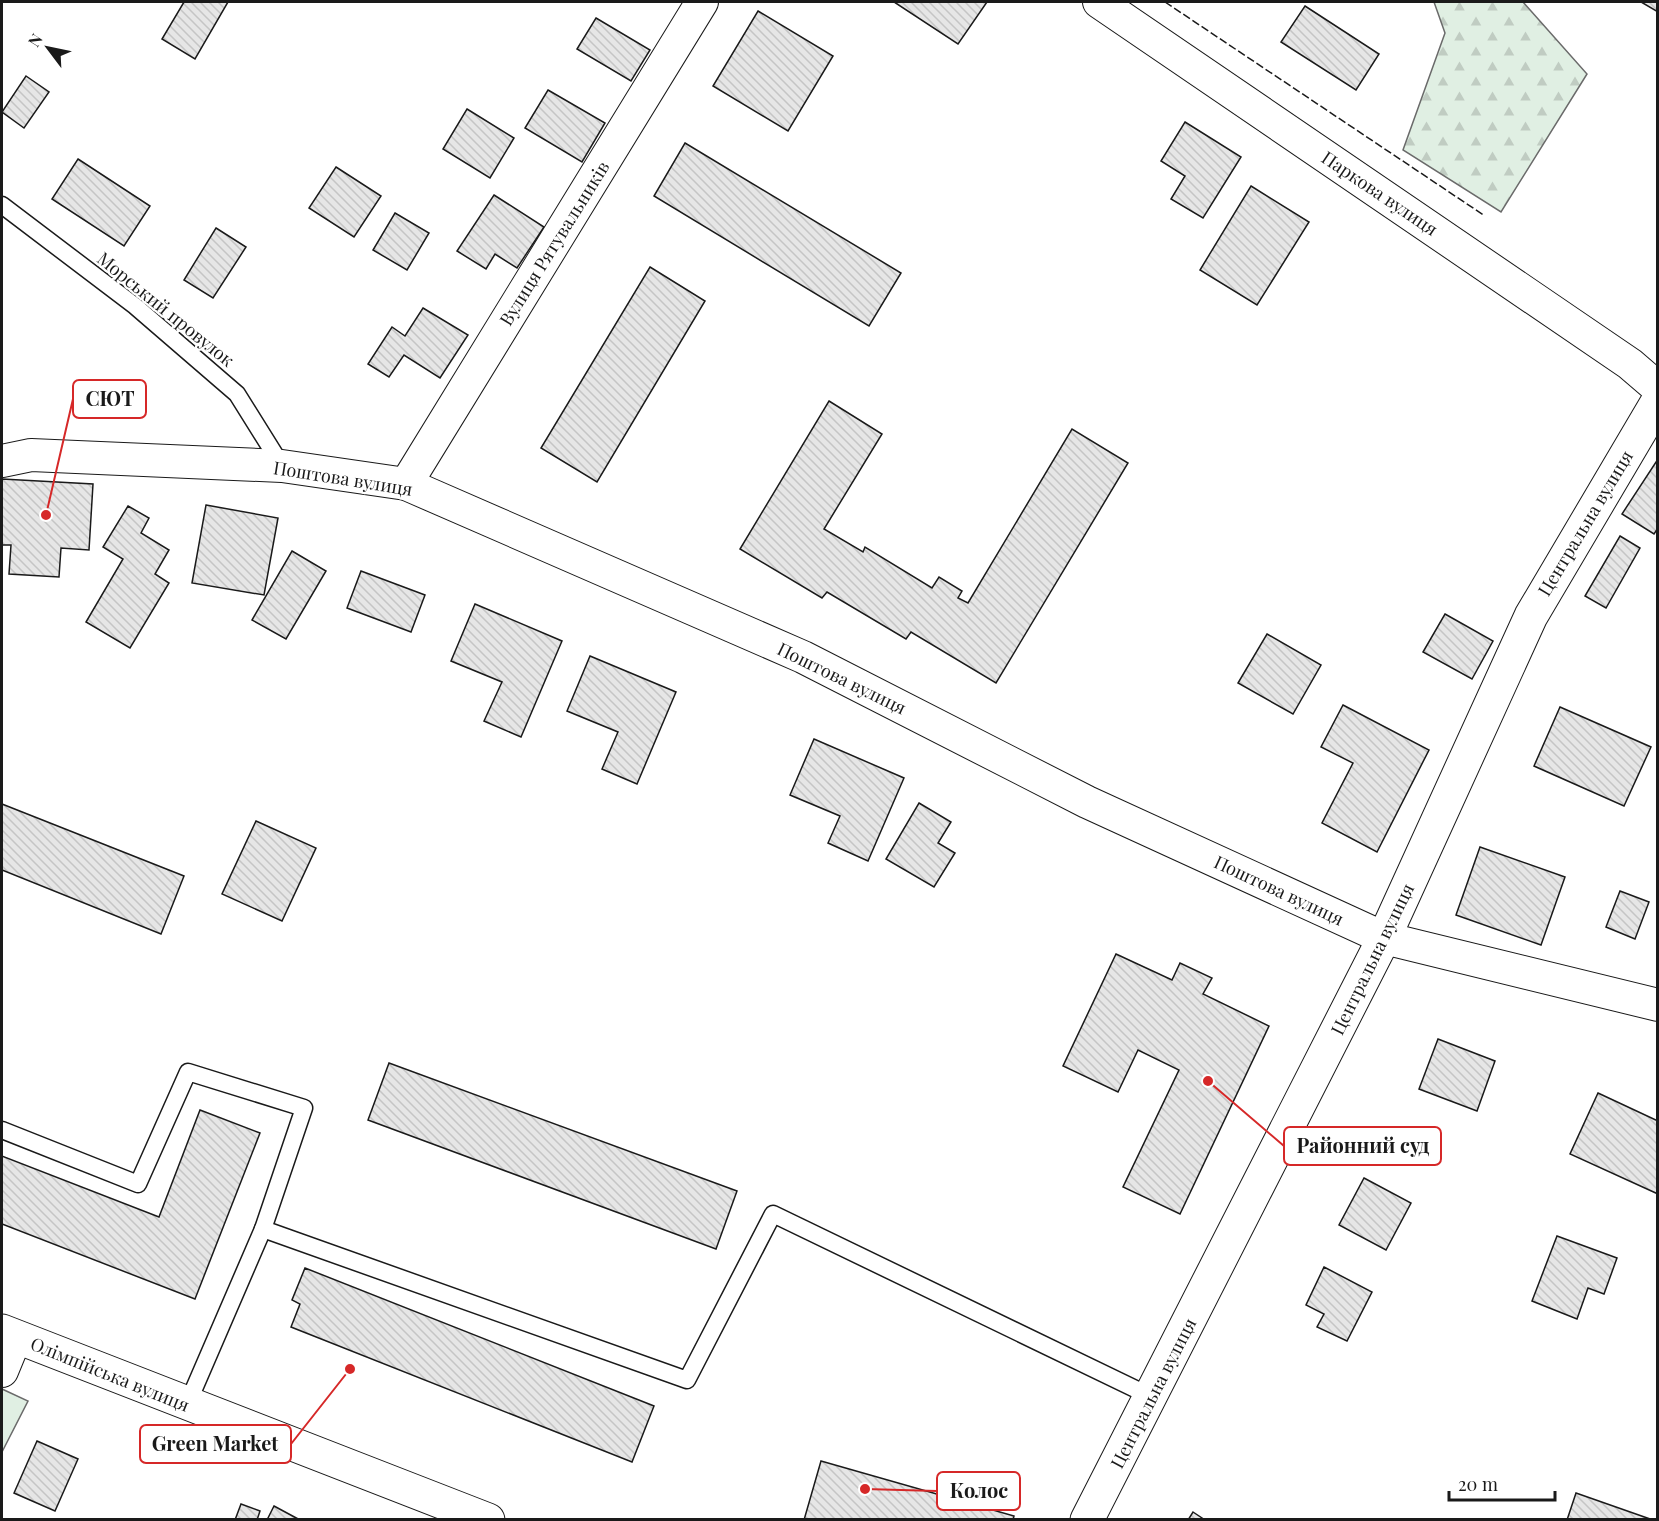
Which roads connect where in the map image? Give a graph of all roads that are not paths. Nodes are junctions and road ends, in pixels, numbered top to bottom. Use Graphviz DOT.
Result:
graph roads {
  1 [pos="702,2"];
  2 [pos="1099,2"];
  3 [pos="2,205"];
  4 [pos="1658,388"];
  5 [pos="1658,400"];
  6 [pos="2,461"];
  7 [pos="282,466"];
  8 [pos="406,484"];
  9 [pos="1384,938"];
  10 [pos="1658,1005"];
  11 [pos="2,1130"];
  12 [pos="263,1228"];
  13 [pos="9,1334"];
  14 [pos="2,1371"];
  15 [pos="1152,1397"];
  16 [pos="187,1405"];
  17 [pos="488,1520"];
  18 [pos="1087,1520"];
  1 -- 8 [label="street, Вулиця Рятувальників"];
  2 -- 4 [label="street, Паркова вулиця"];
  3 -- 7 [label="lane, Морський провулок"];
  5 -- 9 [label="street, Центральна вулиця"];
  6 -- 7 [label="street, Поштова вулиця"];
  7 -- 8 [label="street, Поштова вулиця"];
  8 -- 9 [label="street, Поштова вулиця"];
  9 -- 10 [label="street, Поштова вулиця"];
  9 -- 15 [label="street, Центральна вулиця"];
  11 -- 12 [label="lane"];
  12 -- 15 [label="lane"];
  12 -- 16 [label="lane"];
  13 -- 14 [label="street"];
  13 -- 16 [label="street, Олімпійська вулиця"];
  15 -- 18 [label="street, Центральна вулиця"];
  16 -- 17 [label="street, Олімпійська вулиця"];
}
